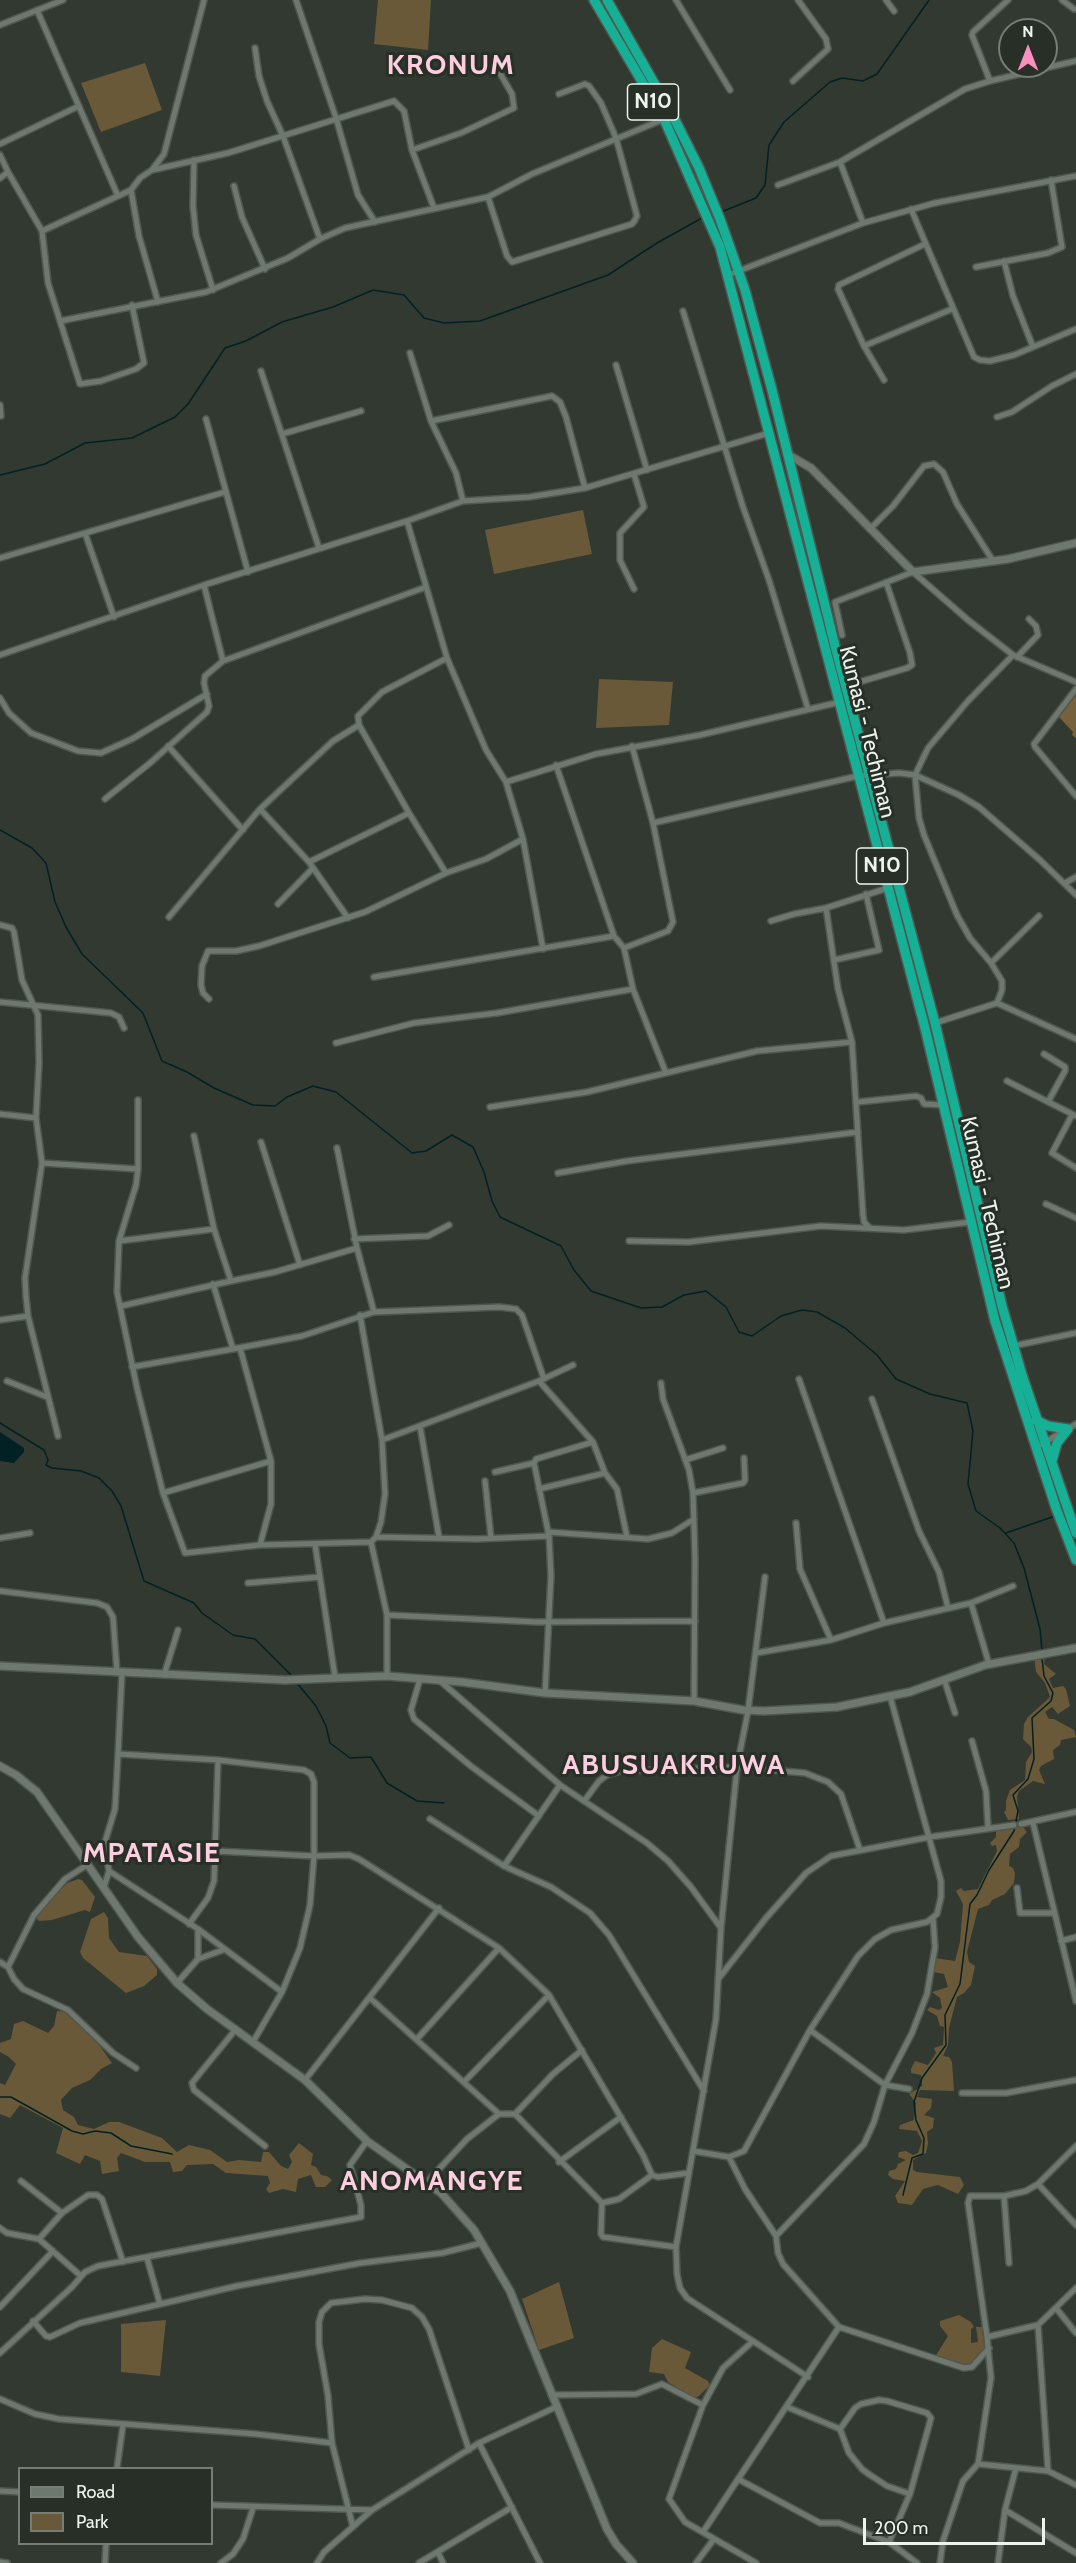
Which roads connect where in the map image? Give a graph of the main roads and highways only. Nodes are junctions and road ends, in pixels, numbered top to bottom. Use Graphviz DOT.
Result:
graph roads {
  1 [pos="594,0"];
  2 [pos="607,0"];
  3 [pos="1036,1420"];
  4 [pos="1072,1427"];
  5 [pos="1040,1445"];
  6 [pos="1052,1464"];
  7 [pos="1067,1522"];
  8 [pos="1076,1533"];
  9 [pos="1076,1560"];
  1 -- 5 [label="highway, Kumasi - Techiman / N10"];
  2 -- 3 [label="highway, N10"];
  3 -- 4 [label="highway"];
  3 -- 5 [label="highway, N10"];
  4 -- 6 [label="highway"];
  5 -- 6 [label="highway, N10"];
  5 -- 7 [label="highway, Kumasi - Techiman / N10"];
  6 -- 7 [label="highway, N10"];
  7 -- 8 [label="highway, N10"];
  7 -- 9 [label="highway, Kumasi - Techiman / N10"];
}
